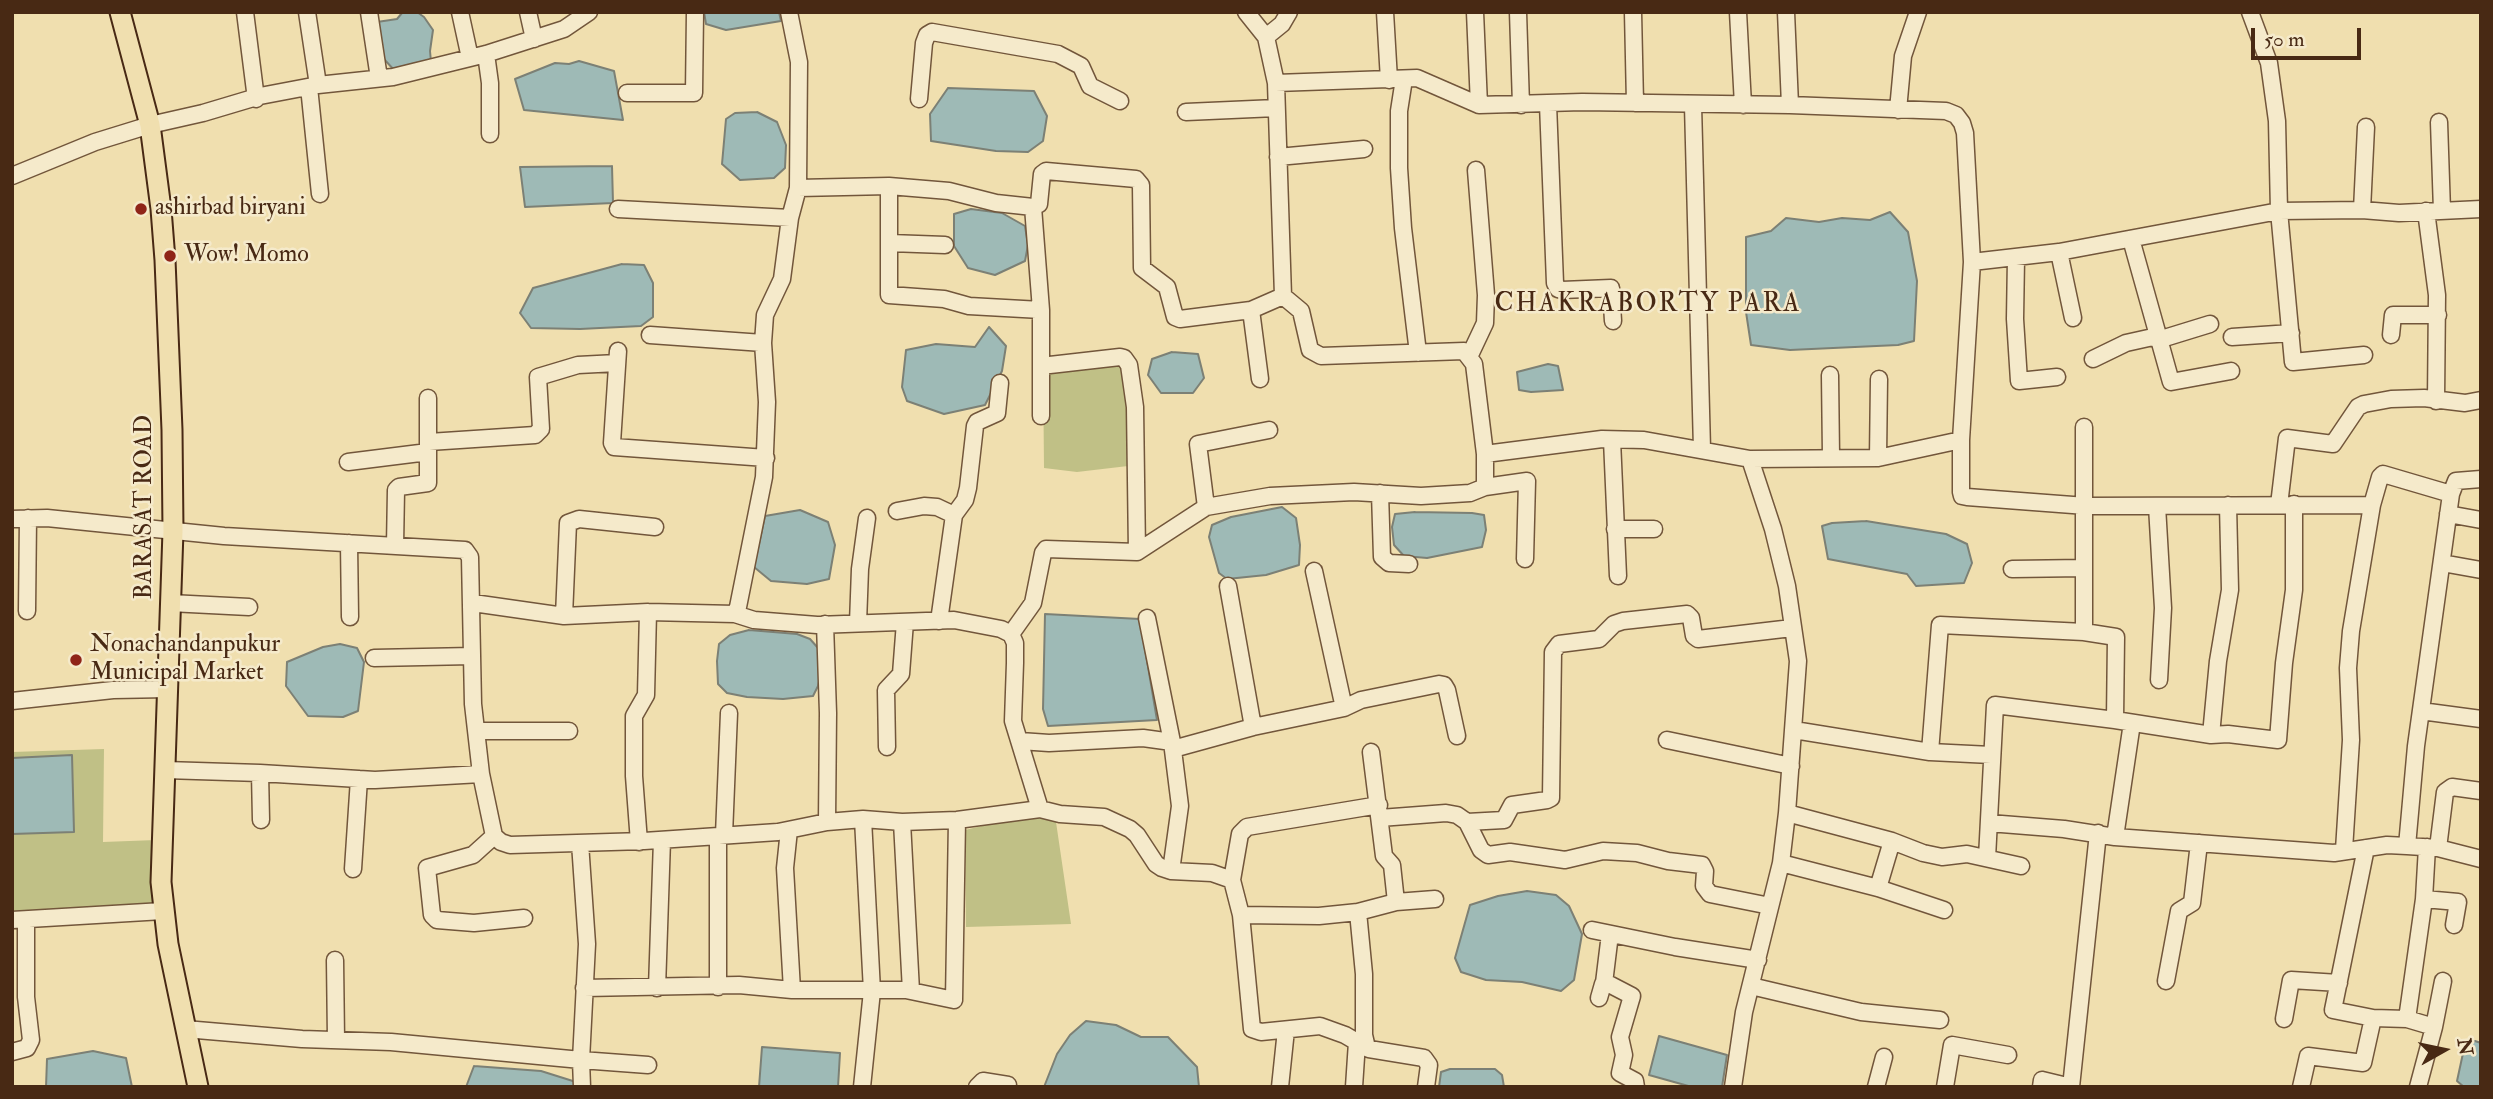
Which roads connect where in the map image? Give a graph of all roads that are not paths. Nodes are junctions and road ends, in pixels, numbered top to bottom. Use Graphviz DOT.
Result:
graph roads {
  1 [pos="120,12"];
  2 [pos="245,12"];
  3 [pos="307,12"];
  4 [pos="369,12"];
  5 [pos="460,12"];
  6 [pos="528,12"];
  7 [pos="589,12"];
  8 [pos="695,12"];
  9 [pos="789,12"];
  10 [pos="1246,12"];
  11 [pos="1289,12"];
  12 [pos="1385,12"];
  13 [pos="1475,12"];
  14 [pos="1518,12"];
  15 [pos="1633,12"];
  16 [pos="1738,12"];
  17 [pos="1786,12"];
  18 [pos="1918,12"];
  19 [pos="2250,12"];
  20 [pos="1266,37"];
  21 [pos="534,39"];
  22 [pos="478,56"];
  23 [pos="379,78"];
  24 [pos="1396,80"];
  25 [pos="1276,83"];
  26 [pos="314,86"];
  27 [pos="627,93"];
  28 [pos="256,99"];
  29 [pos="919,99"];
  30 [pos="1120,101"];
  31 [pos="1636,103"];
  32 [pos="1479,104"];
  33 [pos="1548,104"];
  34 [pos="1521,105"];
  35 [pos="1693,105"];
  36 [pos="1744,105"];
  37 [pos="1790,105"];
  38 [pos="1276,108"];
  39 [pos="1898,110"];
  40 [pos="1186,112"];
  41 [pos="2439,122"];
  42 [pos="150,125"];
  43 [pos="2367,127"];
  44 [pos="491,134"];
  45 [pos="1364,149"];
  46 [pos="1278,157"];
  47 [pos="1476,170"];
  48 [pos="12,176"];
  49 [pos="889,186"];
  50 [pos="798,188"];
  51 [pos="320,194"];
  52 [pos="1033,207"];
  53 [pos="618,209"];
  54 [pos="2481,209"];
  55 [pos="2362,210"];
  56 [pos="2279,211"];
  57 [pos="2434,211"];
  58 [pos="790,218"];
  59 [pos="2131,239"];
  60 [pos="890,243"];
  61 [pos="945,245"];
  62 [pos="2059,252"];
  63 [pos="2016,258"];
  64 [pos="1972,262"];
  65 [pos="1283,296"];
  66 [pos="1041,310"];
  67 [pos="1251,310"];
  68 [pos="2438,315"];
  69 [pos="2073,318"];
  70 [pos="1612,321"];
  71 [pos="2210,324"];
  72 [pos="2291,334"];
  73 [pos="650,335"];
  74 [pos="2392,335"];
  75 [pos="2232,337"];
  76 [pos="2158,340"];
  77 [pos="763,343"];
  78 [pos="1418,353"];
  79 [pos="2364,355"];
  80 [pos="1469,357"];
  81 [pos="2093,359"];
  82 [pos="1041,366"];
  83 [pos="2231,371"];
  84 [pos="1830,375"];
  85 [pos="2057,377"];
  86 [pos="1260,379"];
  87 [pos="1878,379"];
  88 [pos="1000,383"];
  89 [pos="428,398"];
  90 [pos="2481,400"];
  91 [pos="2436,401"];
  92 [pos="1041,416"];
  93 [pos="2084,427"];
  94 [pos="1269,430"];
  95 [pos="1612,440"];
  96 [pos="1961,440"];
  97 [pos="428,447"];
  98 [pos="1702,449"];
  99 [pos="1485,454"];
  100 [pos="1831,456"];
  101 [pos="765,458"];
  102 [pos="1878,458"];
  103 [pos="1750,459"];
  104 [pos="348,462"];
  105 [pos="2481,479"];
  106 [pos="1485,486"];
  107 [pos="1380,494"];
  108 [pos="2451,494"];
  109 [pos="2286,504"];
  110 [pos="2228,505"];
  111 [pos="2372,505"];
  112 [pos="2085,506"];
  113 [pos="2157,506"];
  114 [pos="1206,508"];
  115 [pos="897,511"];
  116 [pos="2448,514"];
  117 [pos="954,515"];
  118 [pos="867,517"];
  119 [pos="20,518"];
  120 [pos="2481,520"];
  121 [pos="655,527"];
  122 [pos="1615,528"];
  123 [pos="1654,529"];
  124 [pos="173,531"];
  125 [pos="349,543"];
  126 [pos="395,546"];
  127 [pos="1137,552"];
  128 [pos="1525,559"];
  129 [pos="2442,563"];
  130 [pos="1409,564"];
  131 [pos="2083,568"];
  132 [pos="2012,569"];
  133 [pos="2481,570"];
  134 [pos="1314,571"];
  135 [pos="1618,576"];
  136 [pos="1228,586"];
  137 [pos="170,603"];
  138 [pos="472,603"];
  139 [pos="249,607"];
  140 [pos="27,611"];
  141 [pos="648,612"];
  142 [pos="735,614"];
  143 [pos="564,616"];
  144 [pos="350,617"];
  145 [pos="1147,618"];
  146 [pos="939,621"];
  147 [pos="905,622"];
  148 [pos="858,623"];
  149 [pos="825,624"];
  150 [pos="1792,628"];
  151 [pos="2084,632"];
  152 [pos="1011,634"];
  153 [pos="472,656"];
  154 [pos="374,658"];
  155 [pos="2159,680"];
  156 [pos="168,689"];
  157 [pos="12,701"];
  158 [pos="1344,708"];
  159 [pos="2421,711"];
  160 [pos="729,713"];
  161 [pos="2481,719"];
  162 [pos="2124,721"];
  163 [pos="1253,727"];
  164 [pos="1794,730"];
  165 [pos="476,731"];
  166 [pos="569,731"];
  167 [pos="2211,735"];
  168 [pos="1457,736"];
  169 [pos="1667,740"];
  170 [pos="1020,741"];
  171 [pos="1172,745"];
  172 [pos="887,747"];
  173 [pos="1930,751"];
  174 [pos="1371,752"];
  175 [pos="1991,755"];
  176 [pos="1791,766"];
  177 [pos="165,770"];
  178 [pos="260,772"];
  179 [pos="481,774"];
  180 [pos="359,779"];
  181 [pos="2481,791"];
  182 [pos="1040,809"];
  183 [pos="1379,812"];
  184 [pos="1787,813"];
  185 [pos="863,819"];
  186 [pos="261,820"];
  187 [pos="957,820"];
  188 [pos="827,822"];
  189 [pos="902,822"];
  190 [pos="1467,822"];
  191 [pos="1989,823"];
  192 [pos="789,830"];
  193 [pos="2098,833"];
  194 [pos="721,835"];
  195 [pos="494,836"];
  196 [pos="2115,837"];
  197 [pos="662,840"];
  198 [pos="1892,841"];
  199 [pos="639,842"];
  200 [pos="2199,842"];
  201 [pos="580,843"];
  202 [pos="2407,846"];
  203 [pos="2366,848"];
  204 [pos="2432,848"];
  205 [pos="2344,850"];
  206 [pos="1987,858"];
  207 [pos="2481,859"];
  208 [pos="1780,863"];
  209 [pos="2021,866"];
  210 [pos="353,869"];
  211 [pos="1171,871"];
  212 [pos="1232,880"];
  213 [pos="1878,888"];
  214 [pos="1435,899"];
  215 [pos="2424,899"];
  216 [pos="1396,902"];
  217 [pos="1770,906"];
  218 [pos="1944,910"];
  219 [pos="163,911"];
  220 [pos="1358,912"];
  221 [pos="1241,915"];
  222 [pos="524,918"];
  223 [pos="19,920"];
  224 [pos="2454,925"];
  225 [pos="1592,930"];
  226 [pos="1611,934"];
  227 [pos="335,960"];
  228 [pos="1758,960"];
  229 [pos="2166,981"];
  230 [pos="2443,981"];
  231 [pos="2339,983"];
  232 [pos="1751,986"];
  233 [pos="718,987"];
  234 [pos="584,988"];
  235 [pos="657,988"];
  236 [pos="792,990"];
  237 [pos="872,991"];
  238 [pos="911,991"];
  239 [pos="2373,1018"];
  240 [pos="2284,1019"];
  241 [pos="2407,1019"];
  242 [pos="1941,1020"];
  243 [pos="2434,1027"];
  244 [pos="185,1029"];
  245 [pos="1286,1030"];
  246 [pos="336,1040"];
  247 [pos="1362,1045"];
  248 [pos="12,1052"];
  249 [pos="2008,1055"];
  250 [pos="1884,1057"];
  251 [pos="581,1060"];
  252 [pos="648,1065"];
  253 [pos="1008,1085"];
  254 [pos="198,1087"];
  255 [pos="582,1087"];
  256 [pos="862,1087"];
  257 [pos="977,1087"];
  258 [pos="1280,1087"];
  259 [pos="1354,1087"];
  260 [pos="1426,1087"];
  261 [pos="1636,1087"];
  262 [pos="1733,1087"];
  263 [pos="1876,1087"];
  264 [pos="1945,1087"];
  265 [pos="2041,1087"];
  266 [pos="2301,1087"];
  267 [pos="2418,1087"];
  1 -- 42 [label="main road, BARASAT ROAD"];
  2 -- 28 [label="street"];
  3 -- 26 [label="street"];
  4 -- 23 [label="street"];
  5 -- 22 [label="street"];
  6 -- 21 [label="street"];
  7 -- 21 [label="street"];
  8 -- 27 [label="street"];
  9 -- 50 [label="street"];
  10 -- 20 [label="street"];
  11 -- 20 [label="street"];
  12 -- 24 [label="street"];
  13 -- 32 [label="street"];
  14 -- 34 [label="street"];
  15 -- 31 [label="street"];
  16 -- 36 [label="street"];
  17 -- 37 [label="street"];
  18 -- 39 [label="street"];
  19 -- 56 [label="street"];
  20 -- 25 [label="street"];
  21 -- 22 [label="street"];
  22 -- 23 [label="street"];
  22 -- 44 [label="street"];
  23 -- 26 [label="street"];
  24 -- 25 [label="street"];
  24 -- 32 [label="street"];
  24 -- 78 [label="street"];
  25 -- 38 [label="street"];
  26 -- 28 [label="street"];
  26 -- 51 [label="street"];
  28 -- 42 [label="street"];
  29 -- 30 [label="street"];
  31 -- 33 [label="street"];
  31 -- 35 [label="street"];
  32 -- 34 [label="street"];
  33 -- 34 [label="street"];
  33 -- 70 [label="street"];
  35 -- 36 [label="street"];
  35 -- 98 [label="street"];
  36 -- 37 [label="street"];
  37 -- 39 [label="street"];
  38 -- 40 [label="street"];
  38 -- 46 [label="street"];
  39 -- 64 [label="street"];
  41 -- 57 [label="street"];
  42 -- 48 [label="street"];
  42 -- 124 [label="main road, BARASAT ROAD"];
  43 -- 55 [label="street"];
  45 -- 46 [label="street"];
  46 -- 65 [label="street"];
  47 -- 80 [label="street"];
  49 -- 50 [label="street"];
  49 -- 52 [label="street"];
  49 -- 60 [label="street"];
  50 -- 58 [label="street"];
  52 -- 66 [label="street"];
  52 -- 67 [label="street"];
  53 -- 58 [label="street"];
  54 -- 57 [label="street"];
  55 -- 56 [label="street"];
  55 -- 57 [label="street"];
  56 -- 59 [label="street"];
  56 -- 72 [label="street"];
  57 -- 68 [label="street"];
  58 -- 77 [label="street"];
  59 -- 62 [label="street"];
  59 -- 76 [label="street"];
  60 -- 61 [label="street"];
  60 -- 66 [label="street"];
  62 -- 63 [label="street"];
  62 -- 69 [label="street"];
  63 -- 64 [label="street"];
  63 -- 85 [label="street"];
  64 -- 96 [label="street"];
  65 -- 67 [label="street"];
  65 -- 78 [label="street"];
  66 -- 82 [label="street"];
  67 -- 86 [label="street"];
  68 -- 74 [label="street"];
  68 -- 91 [label="street"];
  71 -- 76 [label="street"];
  72 -- 75 [label="street"];
  72 -- 79 [label="street"];
  73 -- 77 [label="street"];
  76 -- 81 [label="street"];
  76 -- 83 [label="street"];
  77 -- 101 [label="street"];
  78 -- 80 [label="street"];
  80 -- 99 [label="street"];
  82 -- 92 [label="street"];
  82 -- 127 [label="street"];
  84 -- 100 [label="street"];
  87 -- 102 [label="street"];
  88 -- 117 [label="street"];
  89 -- 97 [label="street"];
  90 -- 91 [label="street"];
  91 -- 109 [label="street"];
  93 -- 112 [label="street"];
  94 -- 114 [label="street"];
  95 -- 98 [label="street"];
  95 -- 99 [label="street"];
  95 -- 122 [label="street"];
  96 -- 102 [label="street"];
  96 -- 112 [label="street"];
  97 -- 101 [label="street"];
  97 -- 104 [label="street"];
  97 -- 126 [label="street"];
  98 -- 103 [label="street"];
  99 -- 106 [label="street"];
  100 -- 102 [label="street"];
  100 -- 103 [label="street"];
  101 -- 142 [label="street"];
  103 -- 150 [label="street"];
  105 -- 108 [label="street"];
  106 -- 107 [label="street"];
  106 -- 128 [label="street"];
  107 -- 114 [label="street"];
  107 -- 130 [label="street"];
  108 -- 111 [label="street"];
  108 -- 116 [label="street"];
  109 -- 110 [label="street"];
  109 -- 111 [label="street"];
  109 -- 167 [label="street"];
  110 -- 113 [label="street"];
  110 -- 167 [label="street"];
  111 -- 205 [label="street"];
  112 -- 113 [label="street"];
  112 -- 131 [label="street"];
  113 -- 155 [label="street"];
  114 -- 127 [label="street"];
  115 -- 117 [label="street"];
  116 -- 120 [label="street"];
  116 -- 129 [label="street"];
  117 -- 146 [label="street"];
  118 -- 148 [label="street"];
  119 -- 124 [label="street"];
  119 -- 140 [label="street"];
  121 -- 143 [label="street"];
  122 -- 123 [label="street"];
  122 -- 135 [label="street"];
  124 -- 125 [label="street"];
  124 -- 137 [label="main road, BARASAT ROAD"];
  125 -- 126 [label="street"];
  125 -- 144 [label="street"];
  126 -- 138 [label="street"];
  127 -- 152 [label="street"];
  129 -- 133 [label="street"];
  129 -- 159 [label="street"];
  131 -- 132 [label="street"];
  131 -- 151 [label="street"];
  134 -- 158 [label="street"];
  136 -- 163 [label="street"];
  137 -- 139 [label="street"];
  137 -- 156 [label="main road, BARASAT ROAD"];
  138 -- 143 [label="street"];
  138 -- 153 [label="street"];
  141 -- 142 [label="street"];
  141 -- 143 [label="street"];
  141 -- 199 [label="street"];
  142 -- 149 [label="street"];
  145 -- 171 [label="street"];
  146 -- 147 [label="street"];
  146 -- 152 [label="street"];
  147 -- 148 [label="street"];
  147 -- 172 [label="street"];
  148 -- 149 [label="street"];
  149 -- 188 [label="street"];
  150 -- 164 [label="street"];
  150 -- 190 [label="street"];
  151 -- 162 [label="street"];
  151 -- 173 [label="street"];
  152 -- 170 [label="street"];
  153 -- 154 [label="street"];
  153 -- 165 [label="street"];
  156 -- 157 [label="street"];
  156 -- 177 [label="main road, BARASAT ROAD"];
  158 -- 163 [label="street"];
  158 -- 168 [label="street"];
  159 -- 161 [label="street"];
  159 -- 202 [label="street"];
  160 -- 194 [label="street"];
  162 -- 167 [label="street"];
  162 -- 175 [label="street"];
  162 -- 196 [label="street"];
  163 -- 171 [label="street"];
  164 -- 173 [label="street"];
  164 -- 176 [label="street"];
  165 -- 166 [label="street"];
  165 -- 179 [label="street"];
  169 -- 176 [label="street"];
  170 -- 171 [label="street"];
  170 -- 182 [label="street"];
  171 -- 211 [label="street"];
  173 -- 175 [label="street"];
  174 -- 183 [label="street"];
  175 -- 191 [label="street"];
  176 -- 184 [label="street"];
  177 -- 178 [label="street"];
  177 -- 219 [label="main road, BARASAT ROAD"];
  178 -- 180 [label="street"];
  178 -- 186 [label="street"];
  179 -- 180 [label="street"];
  179 -- 195 [label="street"];
  180 -- 210 [label="street"];
  181 -- 204 [label="street"];
  182 -- 187 [label="street"];
  182 -- 211 [label="street"];
  183 -- 190 [label="street"];
  183 -- 212 [label="street"];
  183 -- 216 [label="street"];
  184 -- 198 [label="street"];
  184 -- 208 [label="street"];
  185 -- 188 [label="street"];
  185 -- 189 [label="street"];
  185 -- 237 [label="street"];
  187 -- 189 [label="street"];
  187 -- 238 [label="street"];
  188 -- 192 [label="street"];
  189 -- 238 [label="street"];
  190 -- 217 [label="street"];
  191 -- 193 [label="street"];
  191 -- 206 [label="street"];
  192 -- 194 [label="street"];
  192 -- 236 [label="street"];
  193 -- 196 [label="street"];
  193 -- 265 [label="street"];
  194 -- 197 [label="street"];
  194 -- 233 [label="street"];
  195 -- 201 [label="street"];
  195 -- 222 [label="street"];
  196 -- 200 [label="street"];
  197 -- 199 [label="street"];
  197 -- 235 [label="street"];
  198 -- 206 [label="street"];
  198 -- 213 [label="street"];
  199 -- 201 [label="street"];
  200 -- 205 [label="street"];
  200 -- 229 [label="street"];
  201 -- 234 [label="street"];
  202 -- 203 [label="street"];
  202 -- 204 [label="street"];
  203 -- 205 [label="street"];
  203 -- 231 [label="street"];
  204 -- 207 [label="street"];
  204 -- 215 [label="street"];
  206 -- 209 [label="street"];
  208 -- 213 [label="street"];
  208 -- 217 [label="street"];
  211 -- 212 [label="street"];
  212 -- 221 [label="street"];
  213 -- 218 [label="street"];
  214 -- 216 [label="street"];
  215 -- 224 [label="street"];
  215 -- 241 [label="street"];
  216 -- 220 [label="street"];
  217 -- 228 [label="street"];
  219 -- 223 [label="street"];
  219 -- 244 [label="main road, BARASAT ROAD"];
  220 -- 221 [label="street"];
  220 -- 247 [label="street"];
  221 -- 245 [label="street"];
  223 -- 248 [label="street"];
  225 -- 226 [label="street"];
  226 -- 228 [label="street"];
  226 -- 261 [label="street"];
  227 -- 246 [label="street"];
  228 -- 232 [label="street"];
  230 -- 243 [label="street"];
  231 -- 239 [label="street"];
  231 -- 240 [label="street"];
  232 -- 242 [label="street"];
  232 -- 262 [label="street"];
  233 -- 235 [label="street"];
  233 -- 236 [label="street"];
  234 -- 235 [label="street"];
  234 -- 251 [label="street"];
  236 -- 237 [label="street"];
  237 -- 238 [label="street"];
  237 -- 256 [label="street"];
  239 -- 241 [label="street"];
  239 -- 266 [label="street"];
  241 -- 243 [label="street"];
  243 -- 267 [label="street"];
  244 -- 246 [label="street"];
  244 -- 254 [label="main road, BARASAT ROAD"];
  245 -- 247 [label="street"];
  245 -- 258 [label="street"];
  246 -- 251 [label="street"];
  247 -- 259 [label="street"];
  247 -- 260 [label="street"];
  249 -- 264 [label="street"];
  250 -- 263 [label="street"];
  251 -- 252 [label="street"];
  251 -- 255 [label="street"];
  253 -- 257 [label="street"];
}
